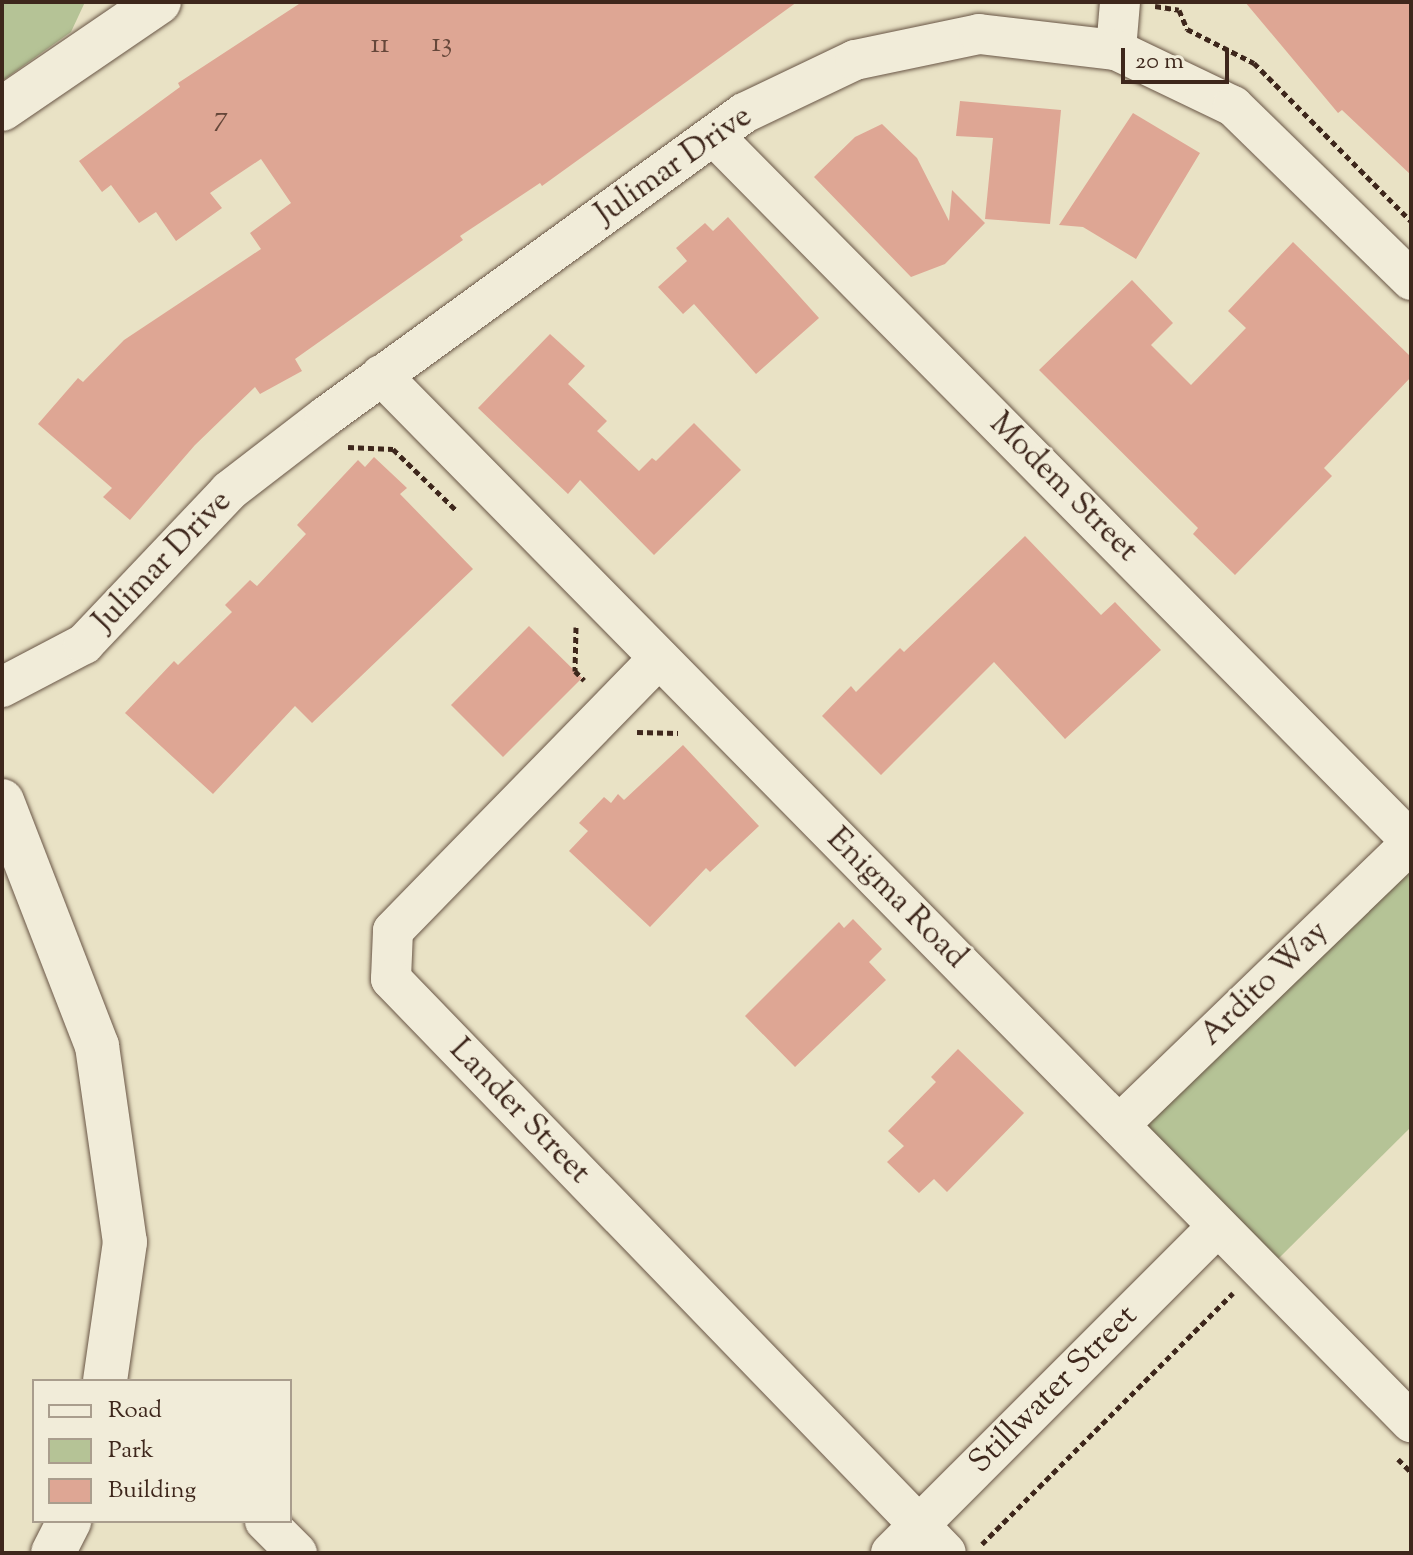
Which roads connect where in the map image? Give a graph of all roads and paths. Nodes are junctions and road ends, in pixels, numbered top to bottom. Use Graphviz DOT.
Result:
graph roads {
  1 [pos="1120,2"];
  2 [pos="144,6"];
  3 [pos="1116,50"];
  4 [pos="2,109"];
  5 [pos="714,136"];
  6 [pos="1411,280"];
  7 [pos="381,375"];
  8 [pos="341,446"];
  9 [pos="458,512"];
  10 [pos="566,617"];
  11 [pos="659,658"];
  12 [pos="2,687"];
  13 [pos="610,706"];
  14 [pos="689,744"];
  15 [pos="2,801"];
  16 [pos="1411,842"];
  17 [pos="1119,1125"];
  18 [pos="1205,1239"];
  19 [pos="1233,1293"];
  20 [pos="1244,1304"];
  21 [pos="105,1379"];
  22 [pos="1401,1415"];
  23 [pos="1411,1472"];
  24 [pos="68,1523"];
  25 [pos="267,1523"];
  26 [pos="933,1545"];
  27 [pos="53,1553"];
  28 [pos="297,1553"];
  1 -- 3 [label="street"];
  2 -- 4 [label="street"];
  3 -- 5 [label="street, Julimar Drive"];
  3 -- 6 [label="street, Julimar Drive"];
  5 -- 7 [label="street, Julimar Drive"];
  5 -- 16 [label="street, Modem Street"];
  7 -- 11 [label="street, Enigma Road"];
  7 -- 12 [label="street, Julimar Drive"];
  8 -- 9 [label="path"];
  10 -- 13 [label="path"];
  11 -- 13 [label="street, Lander Street"];
  11 -- 17 [label="street, Enigma Road"];
  13 -- 14 [label="path"];
  13 -- 26 [label="street, Lander Street"];
  15 -- 21 [label="street"];
  16 -- 17 [label="street, Ardito Way"];
  17 -- 18 [label="street, Enigma Road"];
  18 -- 19 [label="path"];
  18 -- 22 [label="street, Enigma Road"];
  18 -- 26 [label="street, Stillwater Street"];
  19 -- 20 [label="path"];
  19 -- 26 [label="path"];
  22 -- 23 [label="path"];
  24 -- 27 [label="street"];
  25 -- 28 [label="street"];
}
